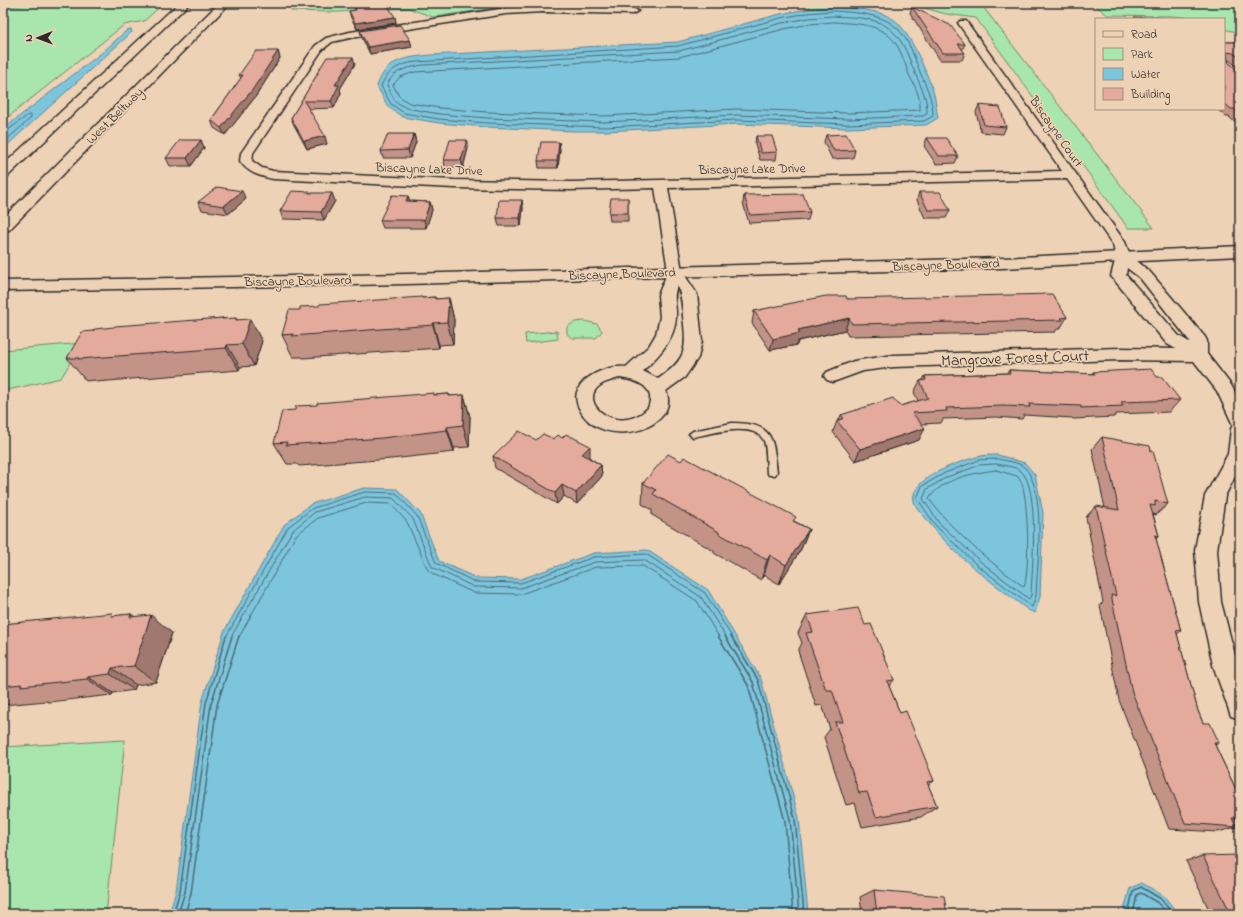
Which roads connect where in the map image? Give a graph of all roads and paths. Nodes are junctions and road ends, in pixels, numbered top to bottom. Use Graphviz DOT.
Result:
graph roads {
  1 [pos="186,3"];
  2 [pos="225,3"];
  3 [pos="633,11"];
  4 [pos="963,23"];
  5 [pos="3,173"];
  6 [pos="1070,175"];
  7 [pos="661,184"];
  8 [pos="3,228"];
  9 [pos="1240,251"];
  10 [pos="1123,257"];
  11 [pos="675,271"];
  12 [pos="9,286"];
  13 [pos="1199,355"];
  14 [pos="630,373"];
  15 [pos="833,376"];
  16 [pos="656,389"];
  17 [pos="1240,422"];
  18 [pos="1240,429"];
  19 [pos="692,434"];
  20 [pos="772,472"];
  21 [pos="1240,707"];
  1 -- 5 [label="main road"];
  2 -- 8 [label="main road, West Beltway"];
  3 -- 7 [label="street, Biscayne Lake Drive"];
  4 -- 6 [label="street, Biscayne Court"];
  6 -- 7 [label="street, Biscayne Lake Drive"];
  6 -- 10 [label="street, Biscayne Court"];
  7 -- 11 [label="street"];
  9 -- 10 [label="main road, Biscayne Boulevard"];
  10 -- 11 [label="main road, Biscayne Boulevard"];
  10 -- 13 [label="street"];
  10 -- 13 [label="street"];
  11 -- 12 [label="main road, Biscayne Boulevard"];
  11 -- 14 [label="street"];
  11 -- 16 [label="street"];
  13 -- 15 [label="street, Mangrove Forest Court"];
  13 -- 17 [label="street"];
  14 -- 16 [label="street"];
  14 -- 16 [label="street"];
  18 -- 21 [label="street"];
  19 -- 20 [label="lane"];
}
